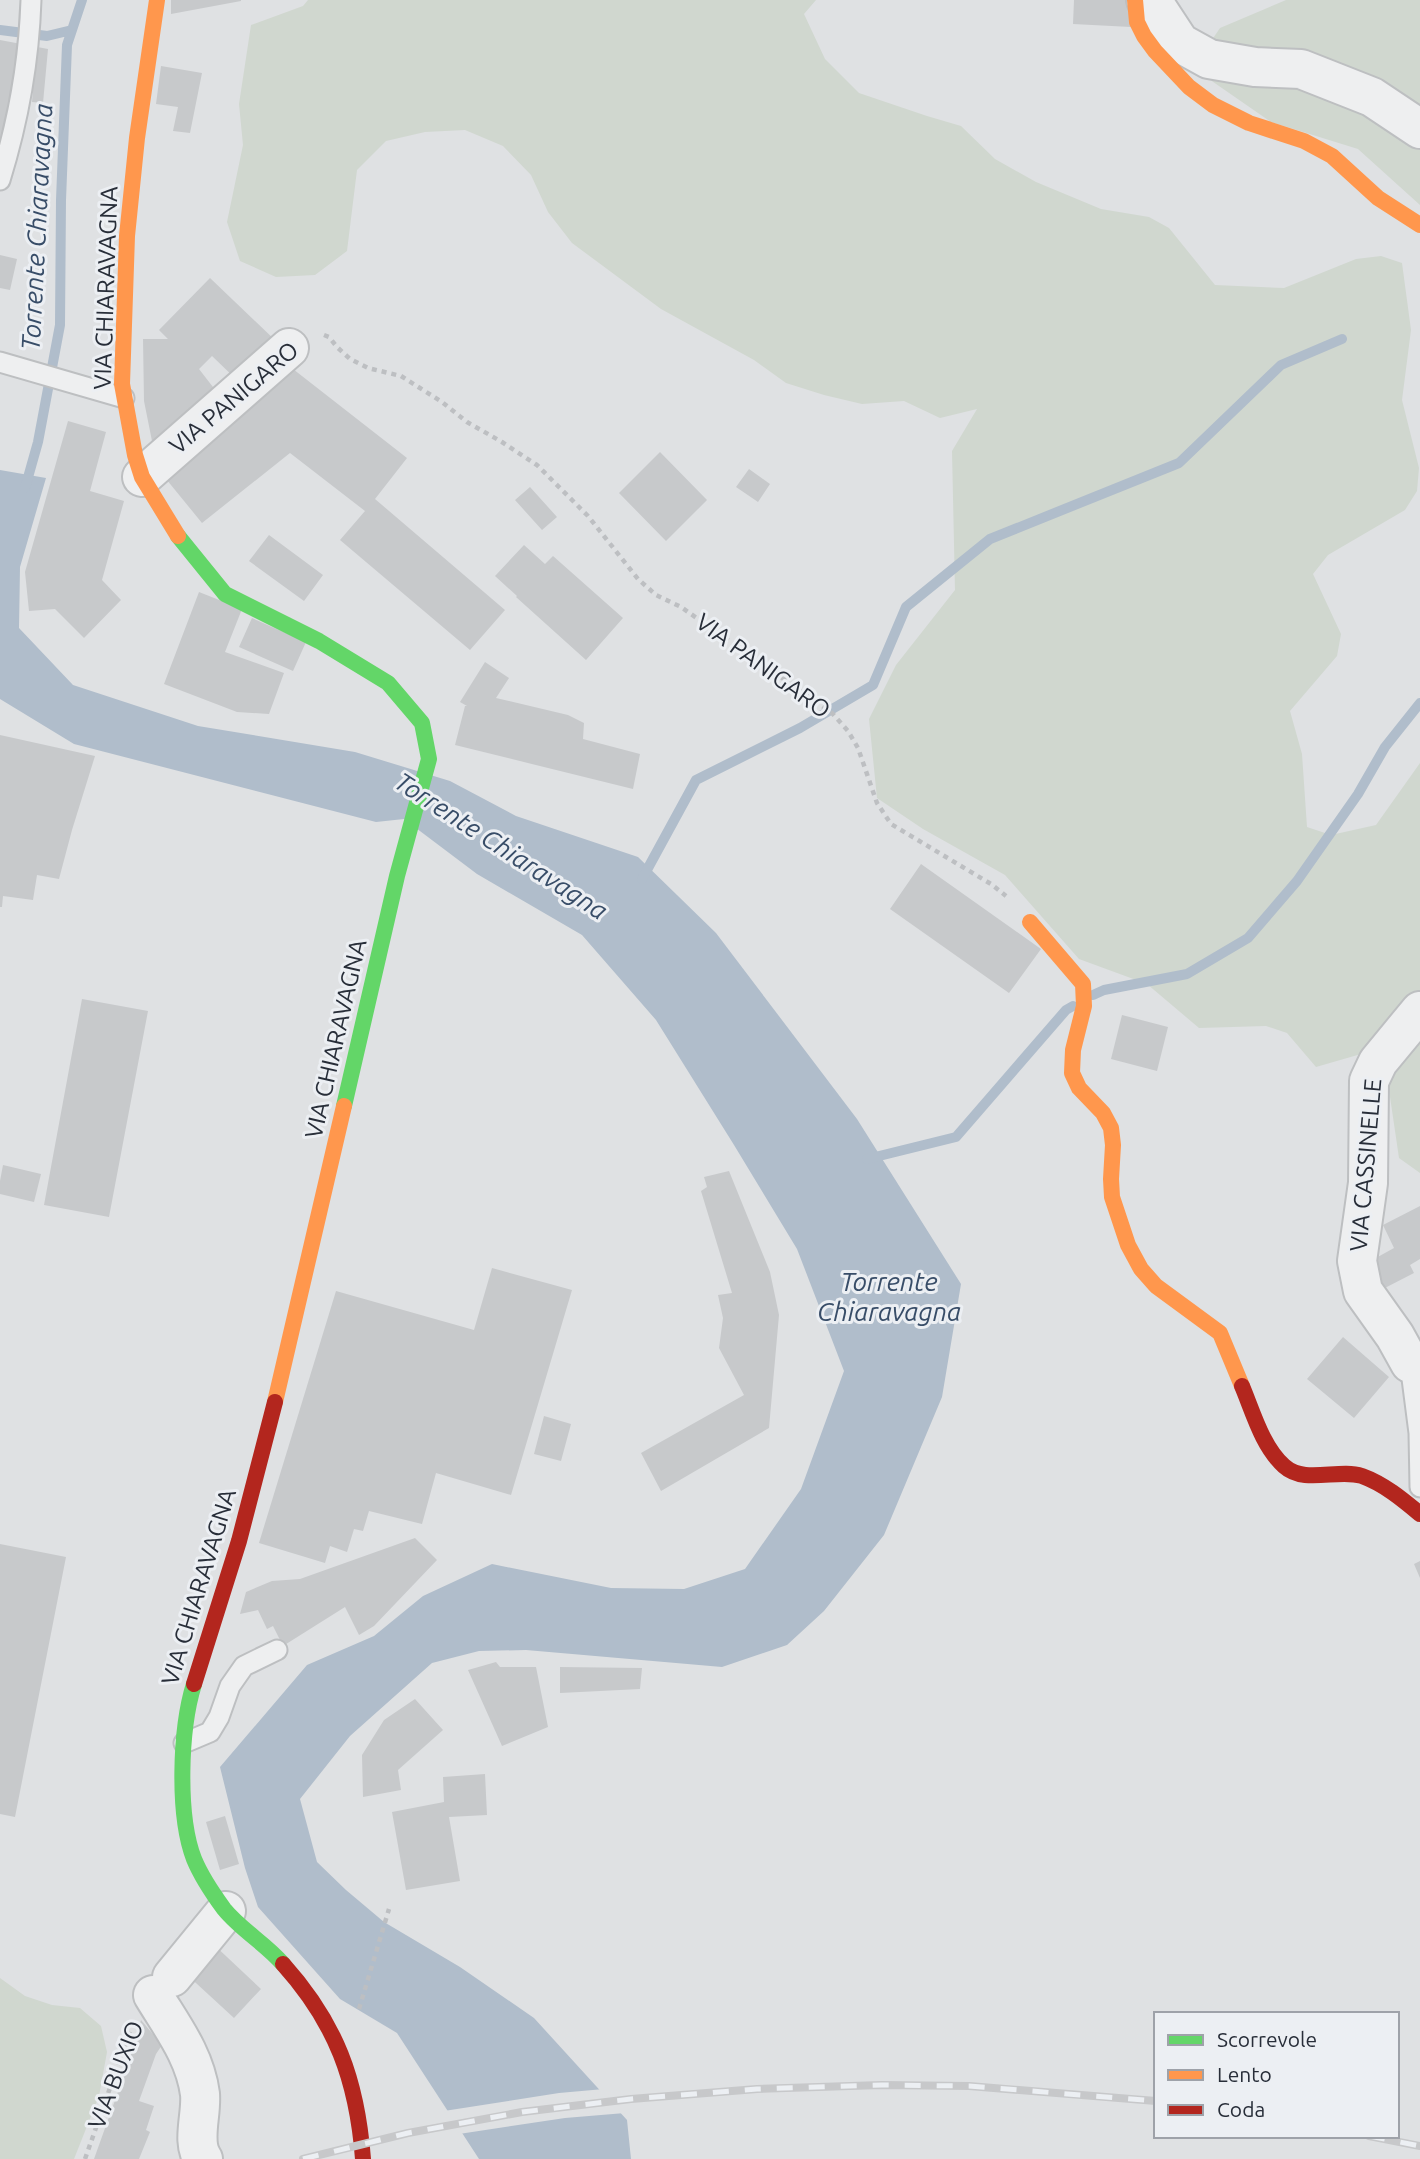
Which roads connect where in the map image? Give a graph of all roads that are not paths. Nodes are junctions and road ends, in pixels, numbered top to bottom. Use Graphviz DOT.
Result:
graph roads {
  1 [pos="31,0"];
  2 [pos="156,0"];
  3 [pos="1135,0"];
  4 [pos="1146,0"];
  5 [pos="1420,129"];
  6 [pos="0,180"];
  7 [pos="1420,225"];
  8 [pos="289,348"];
  9 [pos="2,367"];
  10 [pos="124,398"];
  11 [pos="142,477"];
  12 [pos="1030,922"];
  13 [pos="1420,1011"];
  14 [pos="1410,1363"];
  15 [pos="1420,1487"];
  16 [pos="1420,1514"];
  17 [pos="277,1650"];
  18 [pos="184,1743"];
  19 [pos="226,1911"];
  20 [pos="203,2159"];
  21 [pos="363,2159"];
  1 -- 6 [label="lane"];
  2 -- 10 [label="street, VIA CHIARAVAGNA"];
  3 -- 7 [label="street"];
  4 -- 5 [label="street"];
  8 -- 11 [label="street, VIA PANIGARO"];
  9 -- 10 [label="lane"];
  10 -- 11 [label="street, VIA CHIARAVAGNA"];
  11 -- 18 [label="street, VIA CHIARAVAGNA"];
  12 -- 16 [label="street"];
  13 -- 14 [label="street, VIA CASSINELLE"];
  14 -- 15 [label="lane, VIA CASSINELLE"];
  17 -- 18 [label="lane"];
  18 -- 19 [label="street, VIA CHIARAVAGNA"];
  19 -- 20 [label="street, VIA BUXIO"];
  19 -- 21 [label="street, VIA CHIARAVAGNA"];
}
